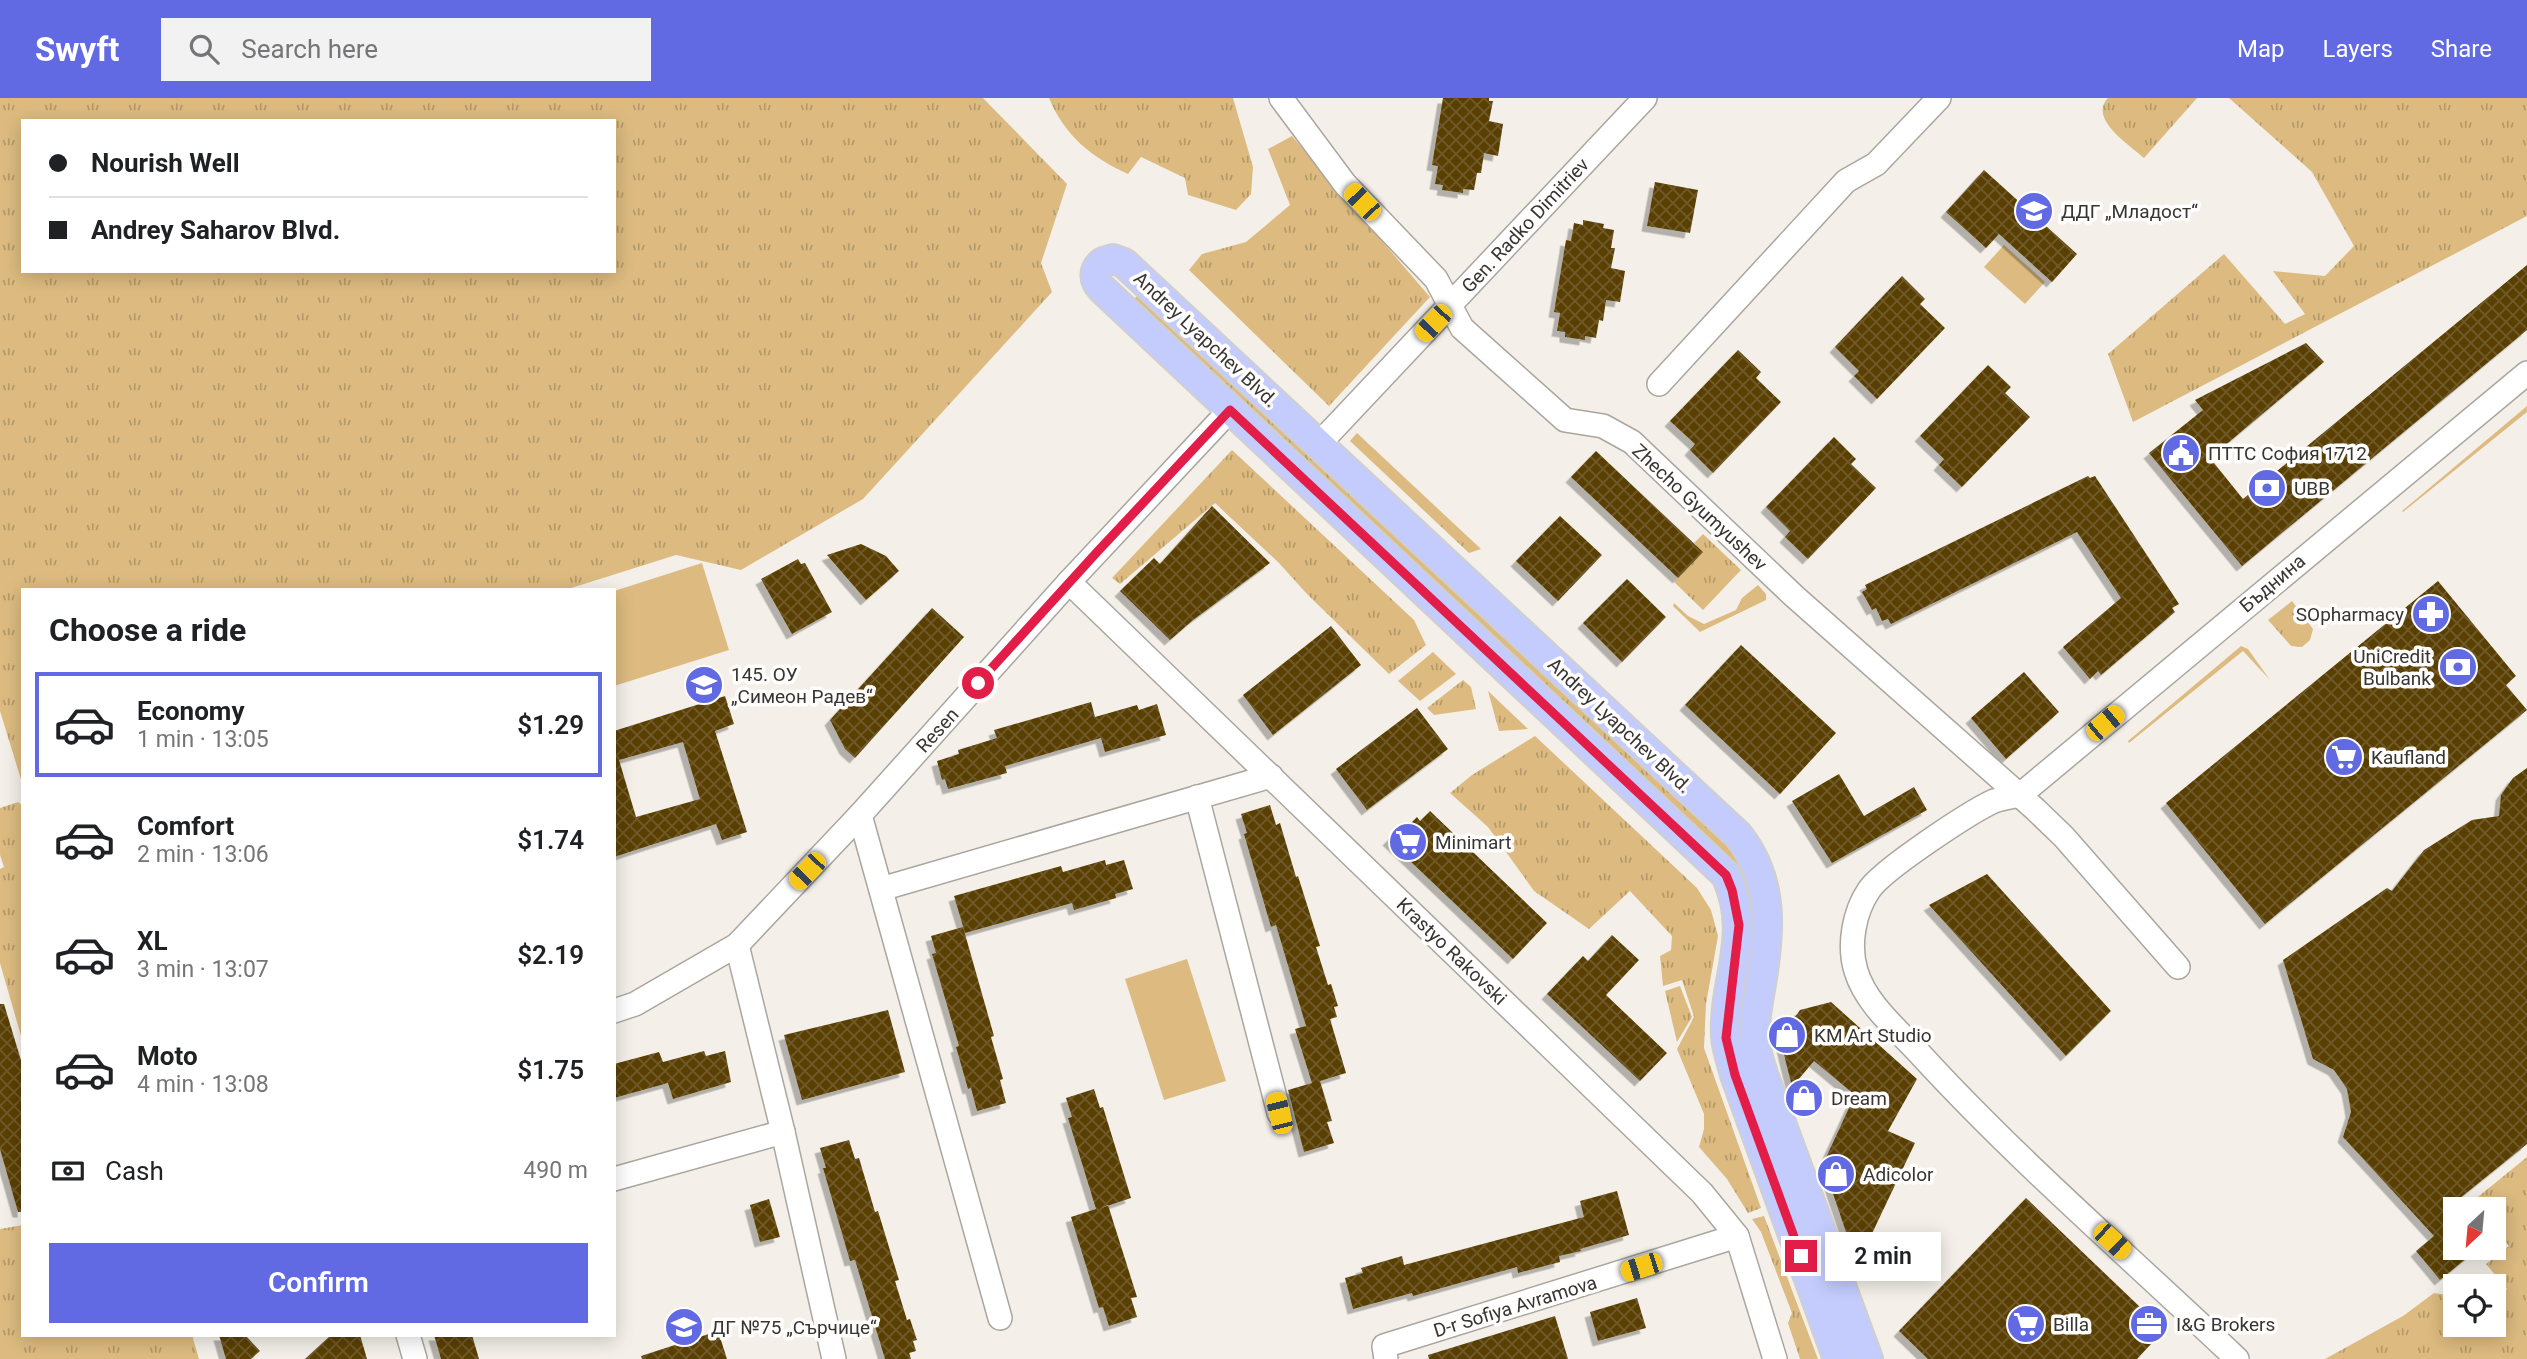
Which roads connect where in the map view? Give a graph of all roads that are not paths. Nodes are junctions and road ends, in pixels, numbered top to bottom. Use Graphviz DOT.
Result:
graph roads {
  1 [pos="1281,98"];
  2 [pos="1645,98"];
  3 [pos="1939,98"];
  4 [pos="1450,305"];
  5 [pos="2527,373"];
  6 [pos="1659,384"];
  7 [pos="1230,410"];
  8 [pos="1319,444"];
  9 [pos="1069,582"];
  10 [pos="1271,776"];
  11 [pos="2020,795"];
  12 [pos="1197,797"];
  13 [pos="860,815"];
  14 [pos="881,889"];
  15 [pos="737,945"];
  16 [pos="2178,967"];
  17 [pos="616,1010"];
  18 [pos="1279,1113"];
  19 [pos="783,1132"];
  20 [pos="616,1178"];
  21 [pos="1737,1236"];
  22 [pos="1000,1318"];
  23 [pos="409,1337"];
  24 [pos="415,1359"];
  25 [pos="834,1359"];
  26 [pos="1386,1359"];
  27 [pos="1775,1359"];
  28 [pos="1838,1359"];
  29 [pos="1868,1359"];
  30 [pos="2237,1359"];
  1 -- 4 [label="street, Zhecho Gyumyushev"];
  2 -- 4 [label="street, Gen. Radko Dimitriev"];
  3 -- 6 [label="street"];
  4 -- 8 [label="street, Gen. Radko Dimitriev"];
  4 -- 11 [label="street, Zhecho Gyumyushev"];
  5 -- 11 [label="street, Бъднина"];
  7 -- 8 [label="main road, Andrey Lyapchev Blvd."];
  7 -- 9 [label="street, Resen"];
  7 -- 28 [label="main road, Andrey Lyapchev Blvd."];
  8 -- 29 [label="main road, Andrey Lyapchev Blvd."];
  9 -- 10 [label="street, Krastyo Rakovski"];
  9 -- 13 [label="street, Resen"];
  10 -- 12 [label="street"];
  10 -- 21 [label="street, Krastyo Rakovski"];
  11 -- 16 [label="street, Zhecho Gyumyushev"];
  11 -- 30 [label="street"];
  12 -- 14 [label="street"];
  12 -- 18 [label="street"];
  13 -- 14 [label="street"];
  13 -- 15 [label="street, Resen"];
  14 -- 22 [label="street"];
  15 -- 17 [label="street, Resen"];
  15 -- 19 [label="street"];
  19 -- 20 [label="street"];
  19 -- 25 [label="street"];
  21 -- 26 [label="street, D-r Sofiya Avramova"];
  21 -- 27 [label="street, Krastyo Rakovski"];
  23 -- 24 [label="street"];
}
